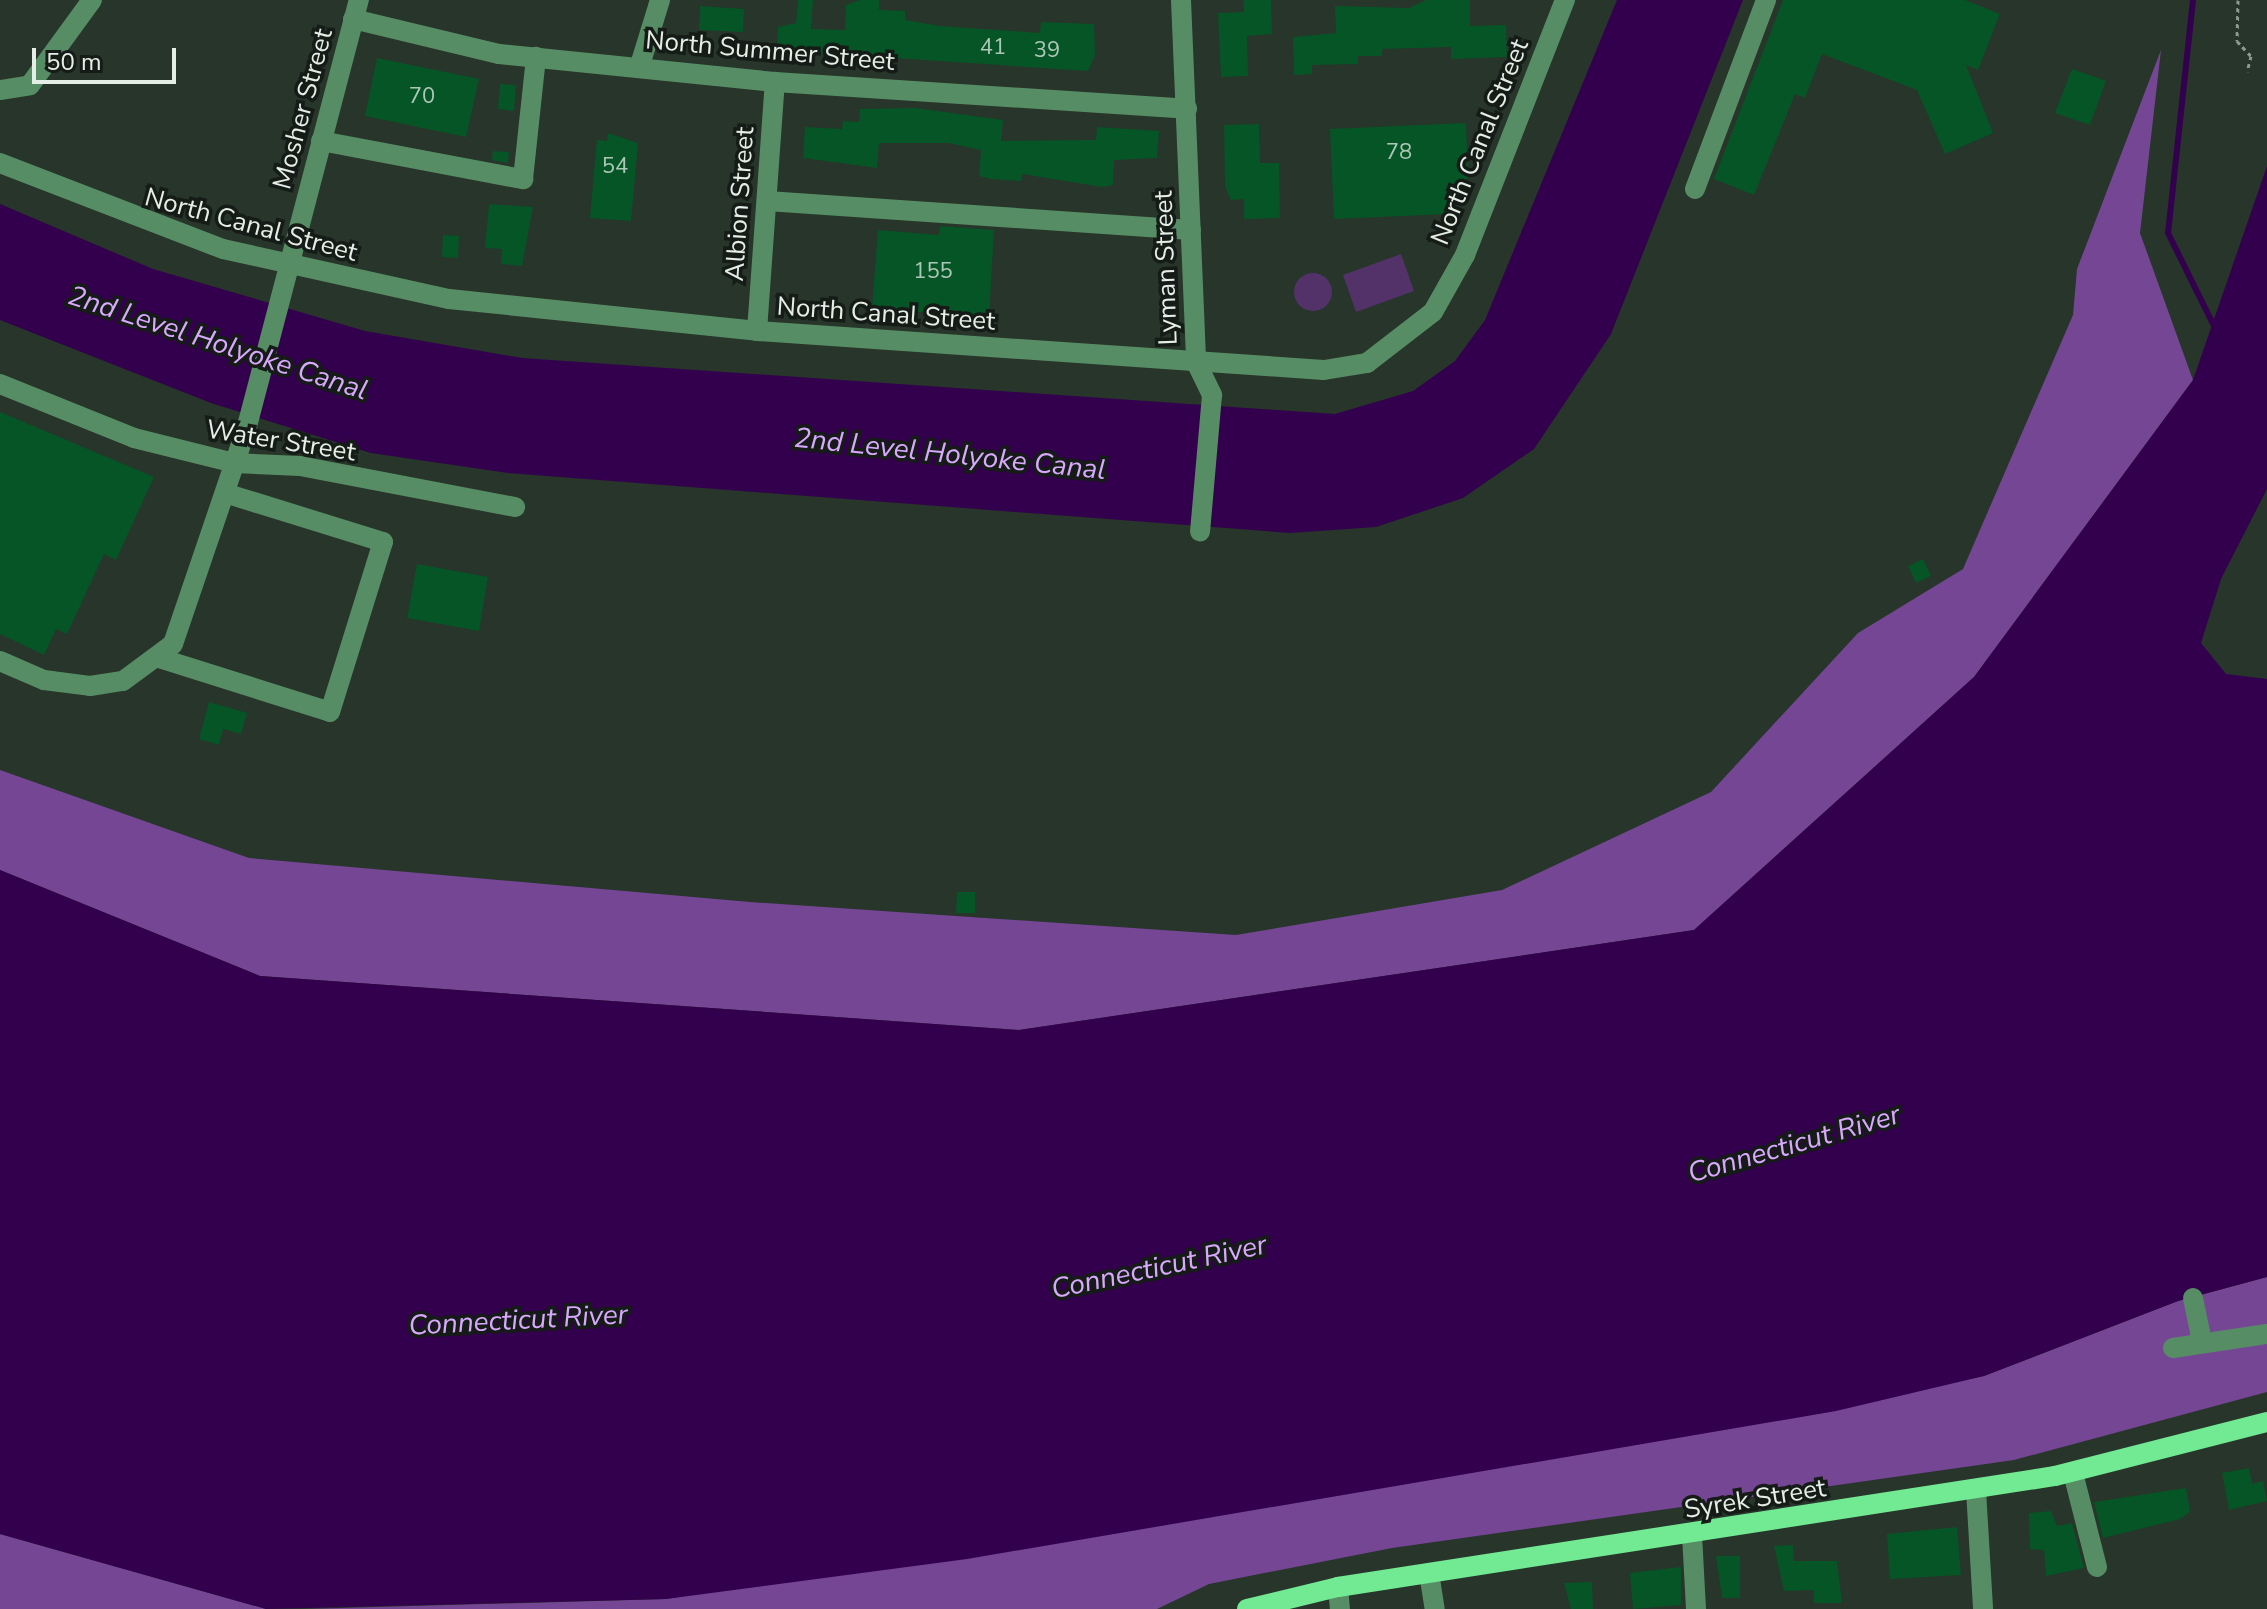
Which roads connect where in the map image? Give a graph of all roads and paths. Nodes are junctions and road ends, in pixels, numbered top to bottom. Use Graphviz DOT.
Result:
graph roads {
  1 [pos="92,0"];
  2 [pos="660,0"];
  3 [pos="1181,0"];
  4 [pos="1565,0"];
  5 [pos="1766,0"];
  6 [pos="2238,0"];
  7 [pos="356,10"];
  8 [pos="536,57"];
  9 [pos="640,65"];
  10 [pos="2247,72"];
  11 [pos="775,82"];
  12 [pos="0,90"];
  13 [pos="1187,109"];
  14 [pos="321,141"];
  15 [pos="0,163"];
  16 [pos="1695,189"];
  17 [pos="767,201"];
  18 [pos="1191,230"];
  19 [pos="289,265"];
  20 [pos="757,331"];
  21 [pos="1196,362"];
  22 [pos="0,384"];
  23 [pos="234,463"];
  24 [pos="225,493"];
  25 [pos="515,507"];
  26 [pos="1200,531"];
  27 [pos="159,658"];
  28 [pos="0,661"];
  29 [pos="2193,1298"];
  30 [pos="2267,1334"];
  31 [pos="2202,1342"];
  32 [pos="2173,1348"];
  33 [pos="2267,1422"];
  34 [pos="2073,1473"];
  35 [pos="1976,1490"];
  36 [pos="1692,1535"];
  37 [pos="2097,1567"];
  38 [pos="1429,1573"];
  39 [pos="1338,1587"];
  40 [pos="1247,1609"];
  41 [pos="1340,1609"];
  42 [pos="1435,1609"];
  43 [pos="1696,1609"];
  44 [pos="1983,1609"];
  1 -- 12 [label="street"];
  2 -- 9 [label="street"];
  3 -- 13 [label="street, Lyman Street"];
  4 -- 21 [label="street, North Canal Street"];
  5 -- 16 [label="street"];
  6 -- 10 [label="path"];
  7 -- 8 [label="street, North Summer Street"];
  7 -- 14 [label="street, Mosher Street"];
  8 -- 9 [label="street, North Summer Street"];
  8 -- 14 [label="street"];
  9 -- 11 [label="street, North Summer Street"];
  11 -- 13 [label="street, North Summer Street"];
  11 -- 17 [label="street, Albion Street"];
  13 -- 18 [label="street, Lyman Street"];
  14 -- 19 [label="street, Mosher Street"];
  15 -- 19 [label="street, North Canal Street"];
  17 -- 18 [label="street"];
  17 -- 20 [label="street, Albion Street"];
  18 -- 21 [label="street, Lyman Street"];
  19 -- 20 [label="street, North Canal Street"];
  19 -- 23 [label="street, Mosher Street"];
  20 -- 21 [label="street, North Canal Street"];
  21 -- 26 [label="street, Lyman Street"];
  22 -- 23 [label="street, Water Street"];
  23 -- 24 [label="street, Mosher Street"];
  23 -- 25 [label="street, Water Street"];
  24 -- 27 [label="street, Mosher Street"];
  24 -- 27 [label="street"];
  27 -- 28 [label="street"];
  29 -- 31 [label="street"];
  30 -- 31 [label="street"];
  31 -- 32 [label="street"];
  33 -- 34 [label="main road, Syrek Street"];
  34 -- 35 [label="main road, Syrek Street"];
  34 -- 37 [label="street"];
  35 -- 36 [label="main road, Syrek Street"];
  35 -- 44 [label="street"];
  36 -- 38 [label="main road, Syrek Street"];
  36 -- 43 [label="street"];
  38 -- 39 [label="main road, Syrek Street"];
  38 -- 42 [label="street"];
  39 -- 40 [label="main road, Syrek Street"];
  39 -- 41 [label="street"];
}
